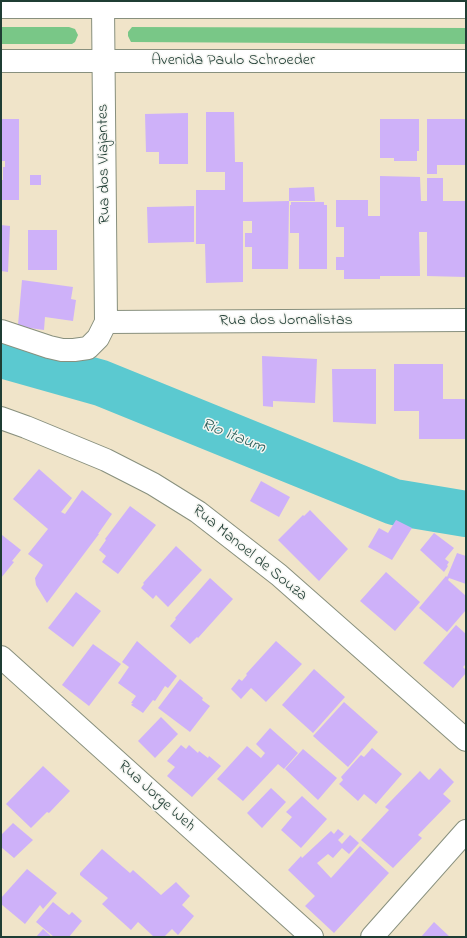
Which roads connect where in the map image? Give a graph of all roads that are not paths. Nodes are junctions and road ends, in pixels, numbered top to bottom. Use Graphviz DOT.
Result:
graph roads {
  1 [pos="1,7"];
  2 [pos="103,7"];
  3 [pos="466,7"];
  4 [pos="1,61"];
  5 [pos="104,61"];
  6 [pos="466,61"];
  7 [pos="466,320"];
  8 [pos="106,322"];
  9 [pos="1,331"];
  10 [pos="1,418"];
  11 [pos="1,656"];
  12 [pos="466,740"];
  13 [pos="466,831"];
  14 [pos="312,937"];
  15 [pos="372,937"];
  1 -- 2 [label="street"];
  2 -- 3 [label="street"];
  2 -- 5 [label="street, Rua dos Viajantes"];
  4 -- 5 [label="street, Avenida Paulo Schroeder"];
  5 -- 6 [label="street, Avenida Paulo Schroeder"];
  5 -- 8 [label="street, Rua dos Viajantes"];
  7 -- 8 [label="street, Rua dos Jornalistas"];
  8 -- 9 [label="street"];
  10 -- 12 [label="street, Rua Manoel de Souza"];
  11 -- 14 [label="street, Rua Jorge Weh"];
  13 -- 15 [label="street"];
}
